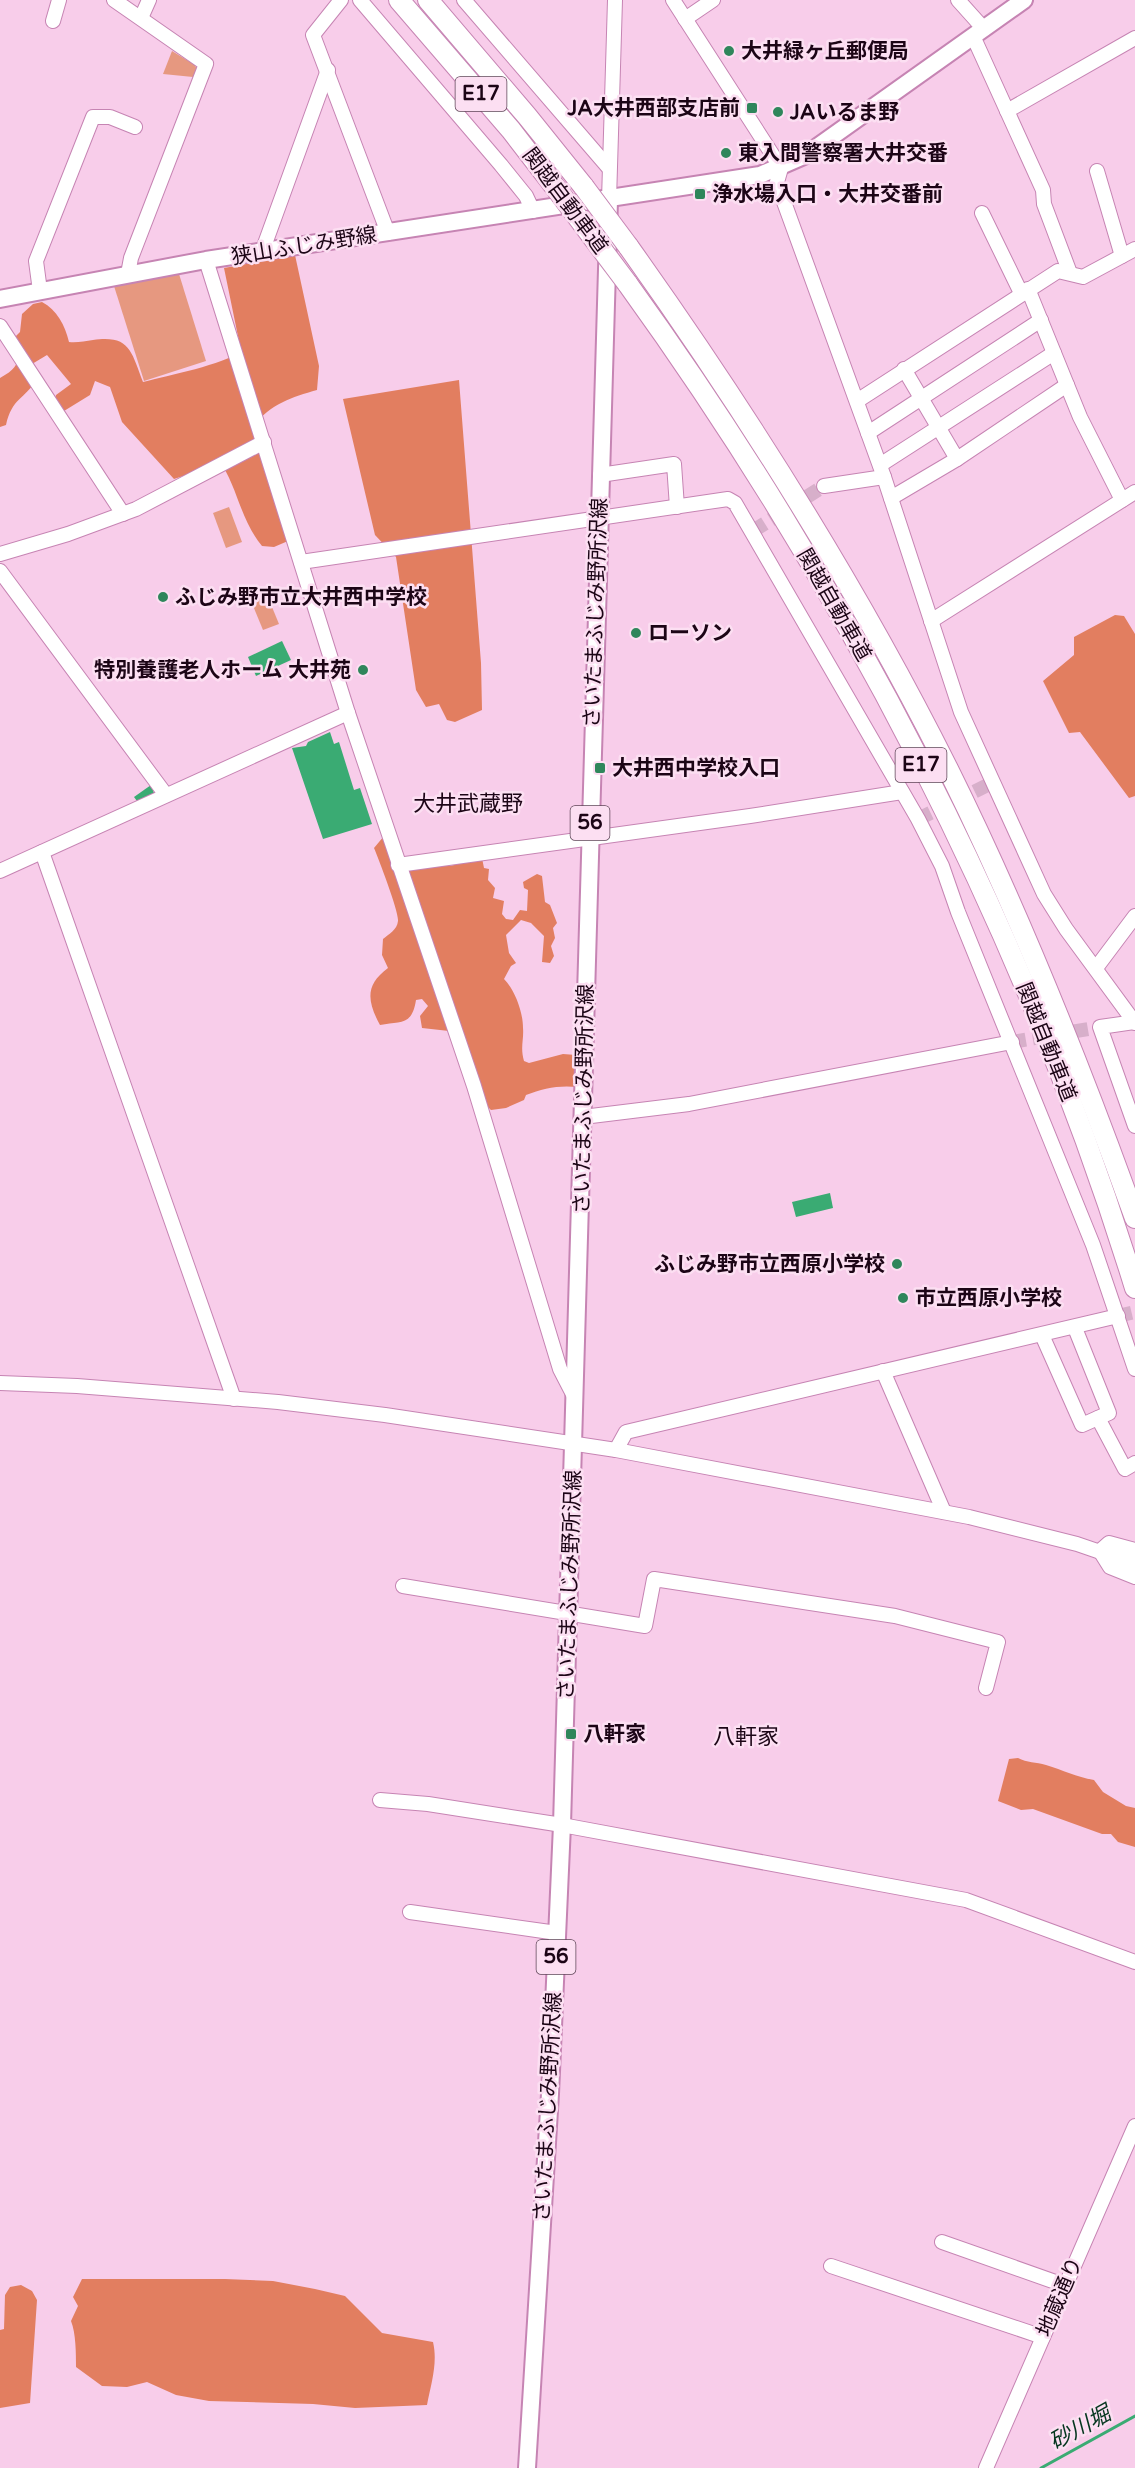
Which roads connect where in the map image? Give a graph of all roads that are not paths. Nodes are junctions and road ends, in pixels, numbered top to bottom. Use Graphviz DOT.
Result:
graph roads {
  1 [pos="59,0"];
  2 [pos="114,0"];
  3 [pos="148,0"];
  4 [pos="340,0"];
  5 [pos="360,0"];
  6 [pos="399,0"];
  7 [pos="428,0"];
  8 [pos="464,0"];
  9 [pos="615,0"];
  10 [pos="673,0"];
  11 [pos="714,0"];
  12 [pos="958,0"];
  13 [pos="1024,0"];
  14 [pos="141,18"];
  15 [pos="685,19"];
  16 [pos="53,21"];
  17 [pos="979,33"];
  18 [pos="1135,38"];
  19 [pos="328,70"];
  20 [pos="1007,111"];
  21 [pos="135,127"];
  22 [pos="608,167"];
  23 [pos="781,168"];
  24 [pos="1096,171"];
  25 [pos="609,200"];
  26 [pos="533,211"];
  27 [pos="982,213"];
  28 [pos="388,233"];
  29 [pos="1135,249"];
  30 [pos="262,252"];
  31 [pos="1122,256"];
  32 [pos="206,260"];
  33 [pos="1070,273"];
  34 [pos="128,274"];
  35 [pos="40,291"];
  36 [pos="1025,291"];
  37 [pos="0,299"];
  38 [pos="1041,320"];
  39 [pos="0,326"];
  40 [pos="1054,354"];
  41 [pos="904,369"];
  42 [pos="1067,385"];
  43 [pos="922,399"];
  44 [pos="857,400"];
  45 [pos="940,428"];
  46 [pos="868,433"];
  47 [pos="264,442"];
  48 [pos="957,459"];
  49 [pos="882,471"];
  50 [pos="600,475"];
  51 [pos="824,486"];
  52 [pos="1135,492"];
  53 [pos="891,498"];
  54 [pos="1122,500"];
  55 [pos="677,507"];
  56 [pos="123,514"];
  57 [pos="598,520"];
  58 [pos="0,554"];
  59 [pos="301,562"];
  60 [pos="0,571"];
  61 [pos="931,621"];
  62 [pos="348,713"];
  63 [pos="902,792"];
  64 [pos="166,795"];
  65 [pos="590,839"];
  66 [pos="42,852"];
  67 [pos="398,865"];
  68 [pos="0,871"];
  69 [pos="1135,916"];
  70 [pos="1096,968"];
  71 [pos="1135,1022"];
  72 [pos="1012,1042"];
  73 [pos="583,1117"];
  74 [pos="1135,1125"];
  75 [pos="1135,1218"];
  76 [pos="1135,1288"];
  77 [pos="1118,1316"];
  78 [pos="1075,1328"];
  79 [pos="1042,1335"];
  80 [pos="1135,1369"];
  81 [pos="883,1371"];
  82 [pos="0,1383"];
  83 [pos="234,1399"];
  84 [pos="576,1400"];
  85 [pos="1098,1418"];
  86 [pos="575,1445"];
  87 [pos="616,1450"];
  88 [pos="1135,1463"];
  89 [pos="944,1512"];
  90 [pos="1135,1550"];
  91 [pos="1100,1551"];
  92 [pos="1135,1564"];
  93 [pos="1135,1577"];
  94 [pos="403,1586"];
  95 [pos="569,1613"];
  96 [pos="987,1688"];
  97 [pos="380,1800"];
  98 [pos="562,1825"];
  99 [pos="410,1912"];
  100 [pos="557,1933"];
  101 [pos="1135,1962"];
  102 [pos="1135,2126"];
  103 [pos="942,2242"];
  104 [pos="831,2266"];
  105 [pos="1064,2285"];
  106 [pos="1043,2337"];
  107 [pos="527,2468"];
  108 [pos="986,2468"];
  1 -- 16 [label="street"];
  2 -- 14 [label="street"];
  3 -- 14 [label="street"];
  4 -- 19 [label="street"];
  5 -- 26 [label="street"];
  6 -- 76 [label="highway, 関越自動車道 / E17, bridge"];
  7 -- 75 [label="highway, 関越自動車道 / E17, bridge"];
  8 -- 22 [label="street"];
  9 -- 22 [label="street"];
  10 -- 15 [label="street"];
  11 -- 15 [label="street"];
  12 -- 17 [label="street"];
  13 -- 17 [label="main road"];
  14 -- 34 [label="street"];
  15 -- 23 [label="street"];
  17 -- 20 [label="street"];
  17 -- 23 [label="main road"];
  18 -- 20 [label="street"];
  19 -- 28 [label="street"];
  19 -- 30 [label="street"];
  20 -- 33 [label="street"];
  21 -- 35 [label="street"];
  22 -- 25 [label="street"];
  23 -- 25 [label="main road"];
  23 -- 44 [label="street"];
  24 -- 31 [label="street"];
  25 -- 26 [label="main road, 狭山ふじみ野線"];
  25 -- 50 [label="main road, さいたまふじみ野所沢線 / 56"];
  26 -- 28 [label="main road, 狭山ふじみ野線"];
  27 -- 36 [label="street"];
  28 -- 30 [label="main road, 狭山ふじみ野線"];
  29 -- 31 [label="street"];
  30 -- 32 [label="main road, 狭山ふじみ野線"];
  31 -- 33 [label="street"];
  32 -- 34 [label="main road, 狭山ふじみ野線"];
  32 -- 47 [label="street"];
  33 -- 36 [label="street"];
  34 -- 35 [label="main road, 狭山ふじみ野線"];
  35 -- 37 [label="main road, 狭山ふじみ野線"];
  36 -- 38 [label="street"];
  36 -- 41 [label="street"];
  38 -- 40 [label="street"];
  38 -- 43 [label="street"];
  39 -- 56 [label="street"];
  40 -- 42 [label="street"];
  40 -- 45 [label="street"];
  41 -- 43 [label="street"];
  41 -- 44 [label="street"];
  42 -- 48 [label="street"];
  42 -- 54 [label="street"];
  43 -- 45 [label="street"];
  43 -- 46 [label="street"];
  44 -- 46 [label="street"];
  45 -- 48 [label="street"];
  45 -- 49 [label="street"];
  46 -- 49 [label="street"];
  47 -- 56 [label="street"];
  47 -- 59 [label="street"];
  48 -- 53 [label="street"];
  49 -- 51 [label="street"];
  49 -- 53 [label="street"];
  50 -- 55 [label="street"];
  50 -- 57 [label="main road, さいたまふじみ野所沢線 / 56"];
  52 -- 54 [label="street"];
  53 -- 61 [label="street"];
  54 -- 61 [label="street"];
  55 -- 57 [label="street"];
  55 -- 63 [label="street"];
  56 -- 58 [label="street"];
  57 -- 59 [label="street"];
  57 -- 65 [label="main road, さいたまふじみ野所沢線 / 56"];
  59 -- 62 [label="street"];
  60 -- 64 [label="street"];
  61 -- 70 [label="street"];
  62 -- 64 [label="street"];
  62 -- 67 [label="street"];
  63 -- 65 [label="street"];
  63 -- 72 [label="street"];
  64 -- 66 [label="street"];
  65 -- 67 [label="street"];
  65 -- 73 [label="main road, さいたまふじみ野所沢線 / 56"];
  66 -- 68 [label="street"];
  66 -- 83 [label="street"];
  67 -- 84 [label="street"];
  69 -- 70 [label="street"];
  70 -- 71 [label="street"];
  71 -- 74 [label="street"];
  72 -- 73 [label="street"];
  72 -- 77 [label="street"];
  73 -- 84 [label="main road, さいたまふじみ野所沢線 / 56"];
  77 -- 78 [label="street"];
  77 -- 80 [label="street"];
  78 -- 79 [label="street"];
  78 -- 85 [label="street"];
  79 -- 81 [label="street"];
  79 -- 85 [label="street"];
  81 -- 87 [label="street"];
  81 -- 89 [label="street"];
  82 -- 83 [label="street"];
  83 -- 86 [label="street"];
  84 -- 86 [label="main road, さいたまふじみ野所沢線 / 56"];
  85 -- 88 [label="street"];
  86 -- 87 [label="street"];
  86 -- 95 [label="main road, さいたまふじみ野所沢線 / 56"];
  87 -- 89 [label="street"];
  89 -- 91 [label="street"];
  90 -- 91 [label="street"];
  91 -- 92 [label="street"];
  91 -- 93 [label="street"];
  94 -- 95 [label="street"];
  95 -- 96 [label="street"];
  95 -- 98 [label="main road, さいたまふじみ野所沢線 / 56"];
  97 -- 98 [label="street"];
  98 -- 100 [label="main road, さいたまふじみ野所沢線 / 56"];
  98 -- 101 [label="street"];
  99 -- 100 [label="street"];
  100 -- 107 [label="main road, さいたまふじみ野所沢線 / 56"];
  102 -- 105 [label="street, 地蔵通り"];
  103 -- 105 [label="street"];
  104 -- 106 [label="street"];
  105 -- 106 [label="street, 地蔵通り"];
  106 -- 108 [label="street, 地蔵通り"];
}
